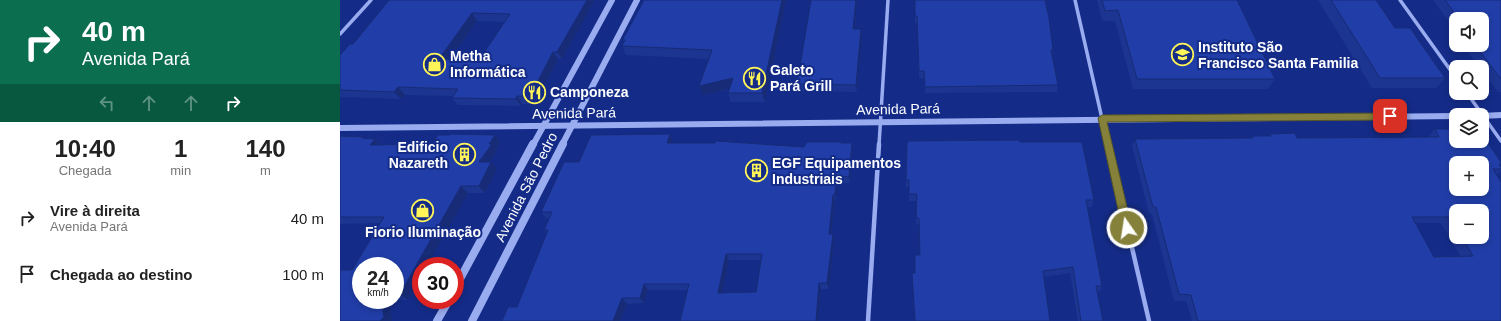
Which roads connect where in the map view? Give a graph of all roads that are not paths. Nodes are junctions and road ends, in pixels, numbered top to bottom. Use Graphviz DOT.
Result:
graph roads {
  1 [pos="371,0"];
  2 [pos="612,0"];
  3 [pos="637,0"];
  4 [pos="888,0"];
  5 [pos="1075,0"];
  6 [pos="1400,0"];
  7 [pos="340,34"];
  8 [pos="1449,68"];
  9 [pos="1501,115"];
  10 [pos="1449,116"];
  11 [pos="1489,116"];
  12 [pos="1102,118"];
  13 [pos="880,121"];
  14 [pos="1489,124"];
  15 [pos="572,125"];
  16 [pos="544,126"];
  17 [pos="340,128"];
  18 [pos="1501,141"];
  19 [pos="464,272"];
  20 [pos="443,309"];
  21 [pos="437,321"];
  22 [pos="472,321"];
  23 [pos="868,321"];
  24 [pos="1149,321"];
  1 -- 7 [label="street"];
  2 -- 16 [label="street, Avenida São Pedro"];
  3 -- 15 [label="street, Avenida São Pedro"];
  4 -- 13 [label="street"];
  5 -- 12 [label="street"];
  6 -- 8 [label="street"];
  9 -- 11 [label="street"];
  10 -- 12 [label="street, Avenida Pará"];
  12 -- 13 [label="street, Avenida Pará"];
  12 -- 24 [label="street"];
  13 -- 15 [label="street, Avenida Pará"];
  13 -- 23 [label="street"];
  14 -- 18 [label="street"];
  15 -- 16 [label="street, Avenida Pará"];
  15 -- 22 [label="street, Avenida São Pedro"];
  16 -- 17 [label="street, Avenida Pará"];
  16 -- 19 [label="street, Avenida São Pedro"];
  20 -- 21 [label="street"];
}
